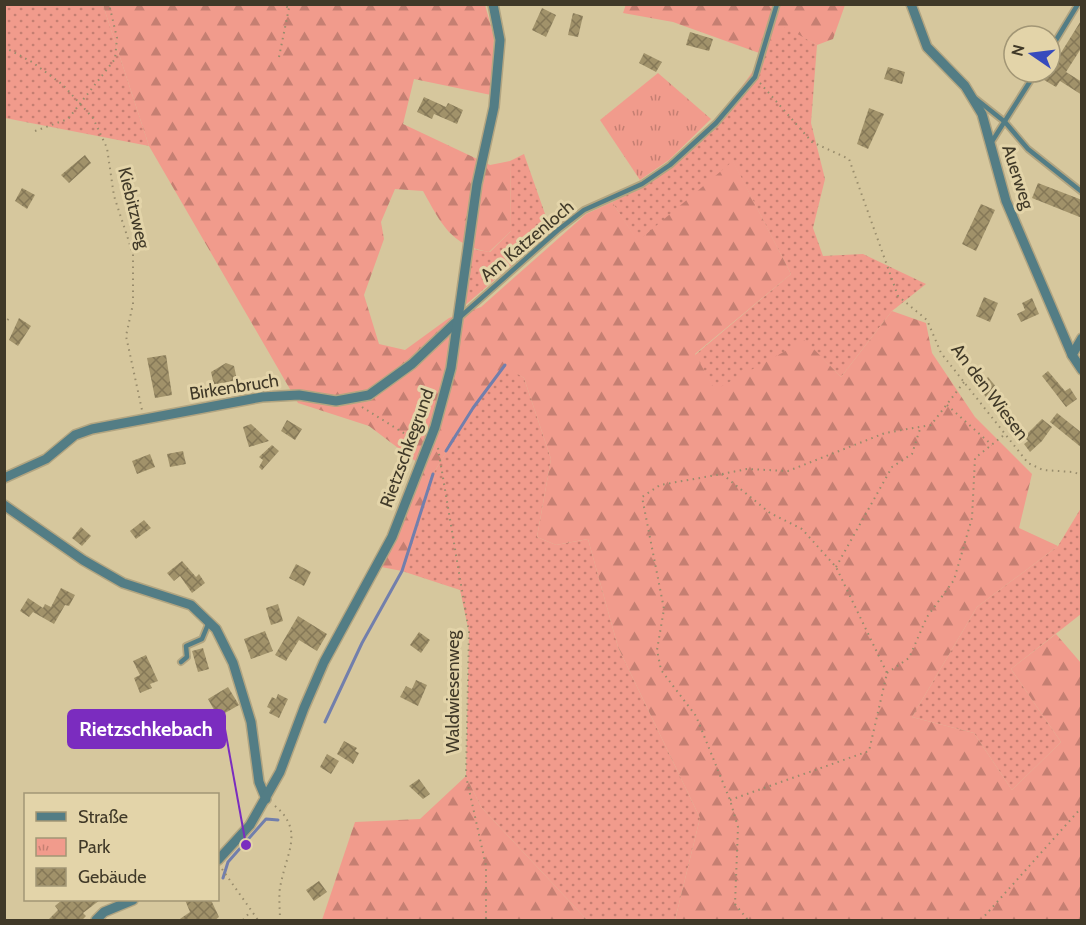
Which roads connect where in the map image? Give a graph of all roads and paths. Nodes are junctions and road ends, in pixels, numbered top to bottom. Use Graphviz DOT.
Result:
graph roads {
  1 [pos="109,4"];
  2 [pos="281,4"];
  3 [pos="292,4"];
  4 [pos="493,4"];
  5 [pos="777,4"];
  6 [pos="910,4"];
  7 [pos="1080,5"];
  8 [pos="289,9"];
  9 [pos="1062,32"];
  10 [pos="4,47"];
  11 [pos="279,57"];
  12 [pos="755,76"];
  13 [pos="1029,84"];
  14 [pos="973,97"];
  15 [pos="81,104"];
  16 [pos="1005,122"];
  17 [pos="35,131"];
  18 [pos="990,144"];
  19 [pos="1082,192"];
  20 [pos="9,318"];
  21 [pos="455,323"];
  22 [pos="4,325"];
  23 [pos="1082,338"];
  24 [pos="1072,356"];
  25 [pos="1082,370"];
  26 [pos="964,382"];
  27 [pos="348,399"];
  28 [pos="946,405"];
  29 [pos="144,419"];
  30 [pos="435,427"];
  31 [pos="921,427"];
  32 [pos="1004,435"];
  33 [pos="992,446"];
  34 [pos="426,447"];
  35 [pos="722,474"];
  36 [pos="1082,475"];
  37 [pos="4,478"];
  38 [pos="4,505"];
  39 [pos="836,567"];
  40 [pos="209,622"];
  41 [pos="181,662"];
  42 [pos="887,674"];
  43 [pos="266,798"];
  44 [pos="730,800"];
  45 [pos="1081,809"];
  46 [pos="219,860"];
  47 [pos="219,863"];
  48 [pos="131,901"];
  49 [pos="251,911"];
  50 [pos="96,921"];
  51 [pos="243,921"];
  52 [pos="258,921"];
  53 [pos="280,921"];
  54 [pos="486,921"];
  55 [pos="748,921"];
  56 [pos="981,921"];
  1 -- 15 [label="path"];
  2 -- 8 [label="path"];
  3 -- 8 [label="path"];
  4 -- 21 [label="street, Rietzschkegrund"];
  5 -- 12 [label="lane, Am Katzenloch"];
  6 -- 14 [label="street, Auerweg"];
  7 -- 9 [label="lane"];
  8 -- 11 [label="path"];
  10 -- 15 [label="path, Kiebitzweg"];
  12 -- 21 [label="lane, Am Katzenloch"];
  12 -- 26 [label="path, An den Wiesen"];
  13 -- 16 [label="lane"];
  14 -- 16 [label="lane"];
  14 -- 18 [label="street, Auerweg"];
  15 -- 17 [label="path"];
  15 -- 29 [label="path, Kiebitzweg"];
  16 -- 18 [label="lane"];
  16 -- 19 [label="lane"];
  18 -- 24 [label="street, Auerweg"];
  20 -- 22 [label="path"];
  21 -- 27 [label="street, Birkenbruch"];
  21 -- 30 [label="street, Rietzschkegrund"];
  23 -- 24 [label="street"];
  24 -- 25 [label="street, Auerweg"];
  26 -- 28 [label="path"];
  26 -- 32 [label="path, An den Wiesen"];
  27 -- 29 [label="street, Birkenbruch"];
  27 -- 34 [label="path"];
  28 -- 31 [label="path"];
  28 -- 33 [label="path"];
  29 -- 37 [label="street, Birkenbruch"];
  30 -- 34 [label="street, Rietzschkegrund"];
  30 -- 54 [label="path, Waldwiesenweg"];
  31 -- 35 [label="path"];
  31 -- 39 [label="path"];
  32 -- 33 [label="path"];
  32 -- 36 [label="path, An den Wiesen"];
  33 -- 42 [label="path"];
  34 -- 43 [label="street, Rietzschkegrund"];
  35 -- 39 [label="path"];
  35 -- 44 [label="path"];
  38 -- 40 [label="street"];
  39 -- 42 [label="path"];
  40 -- 41 [label="lane"];
  40 -- 43 [label="street"];
  42 -- 44 [label="path"];
  43 -- 46 [label="street, Rietzschkegrund"];
  43 -- 53 [label="path"];
  44 -- 55 [label="path"];
  45 -- 56 [label="path"];
  47 -- 49 [label="path"];
  48 -- 50 [label="street"];
  49 -- 51 [label="path"];
  49 -- 52 [label="path"];
}
